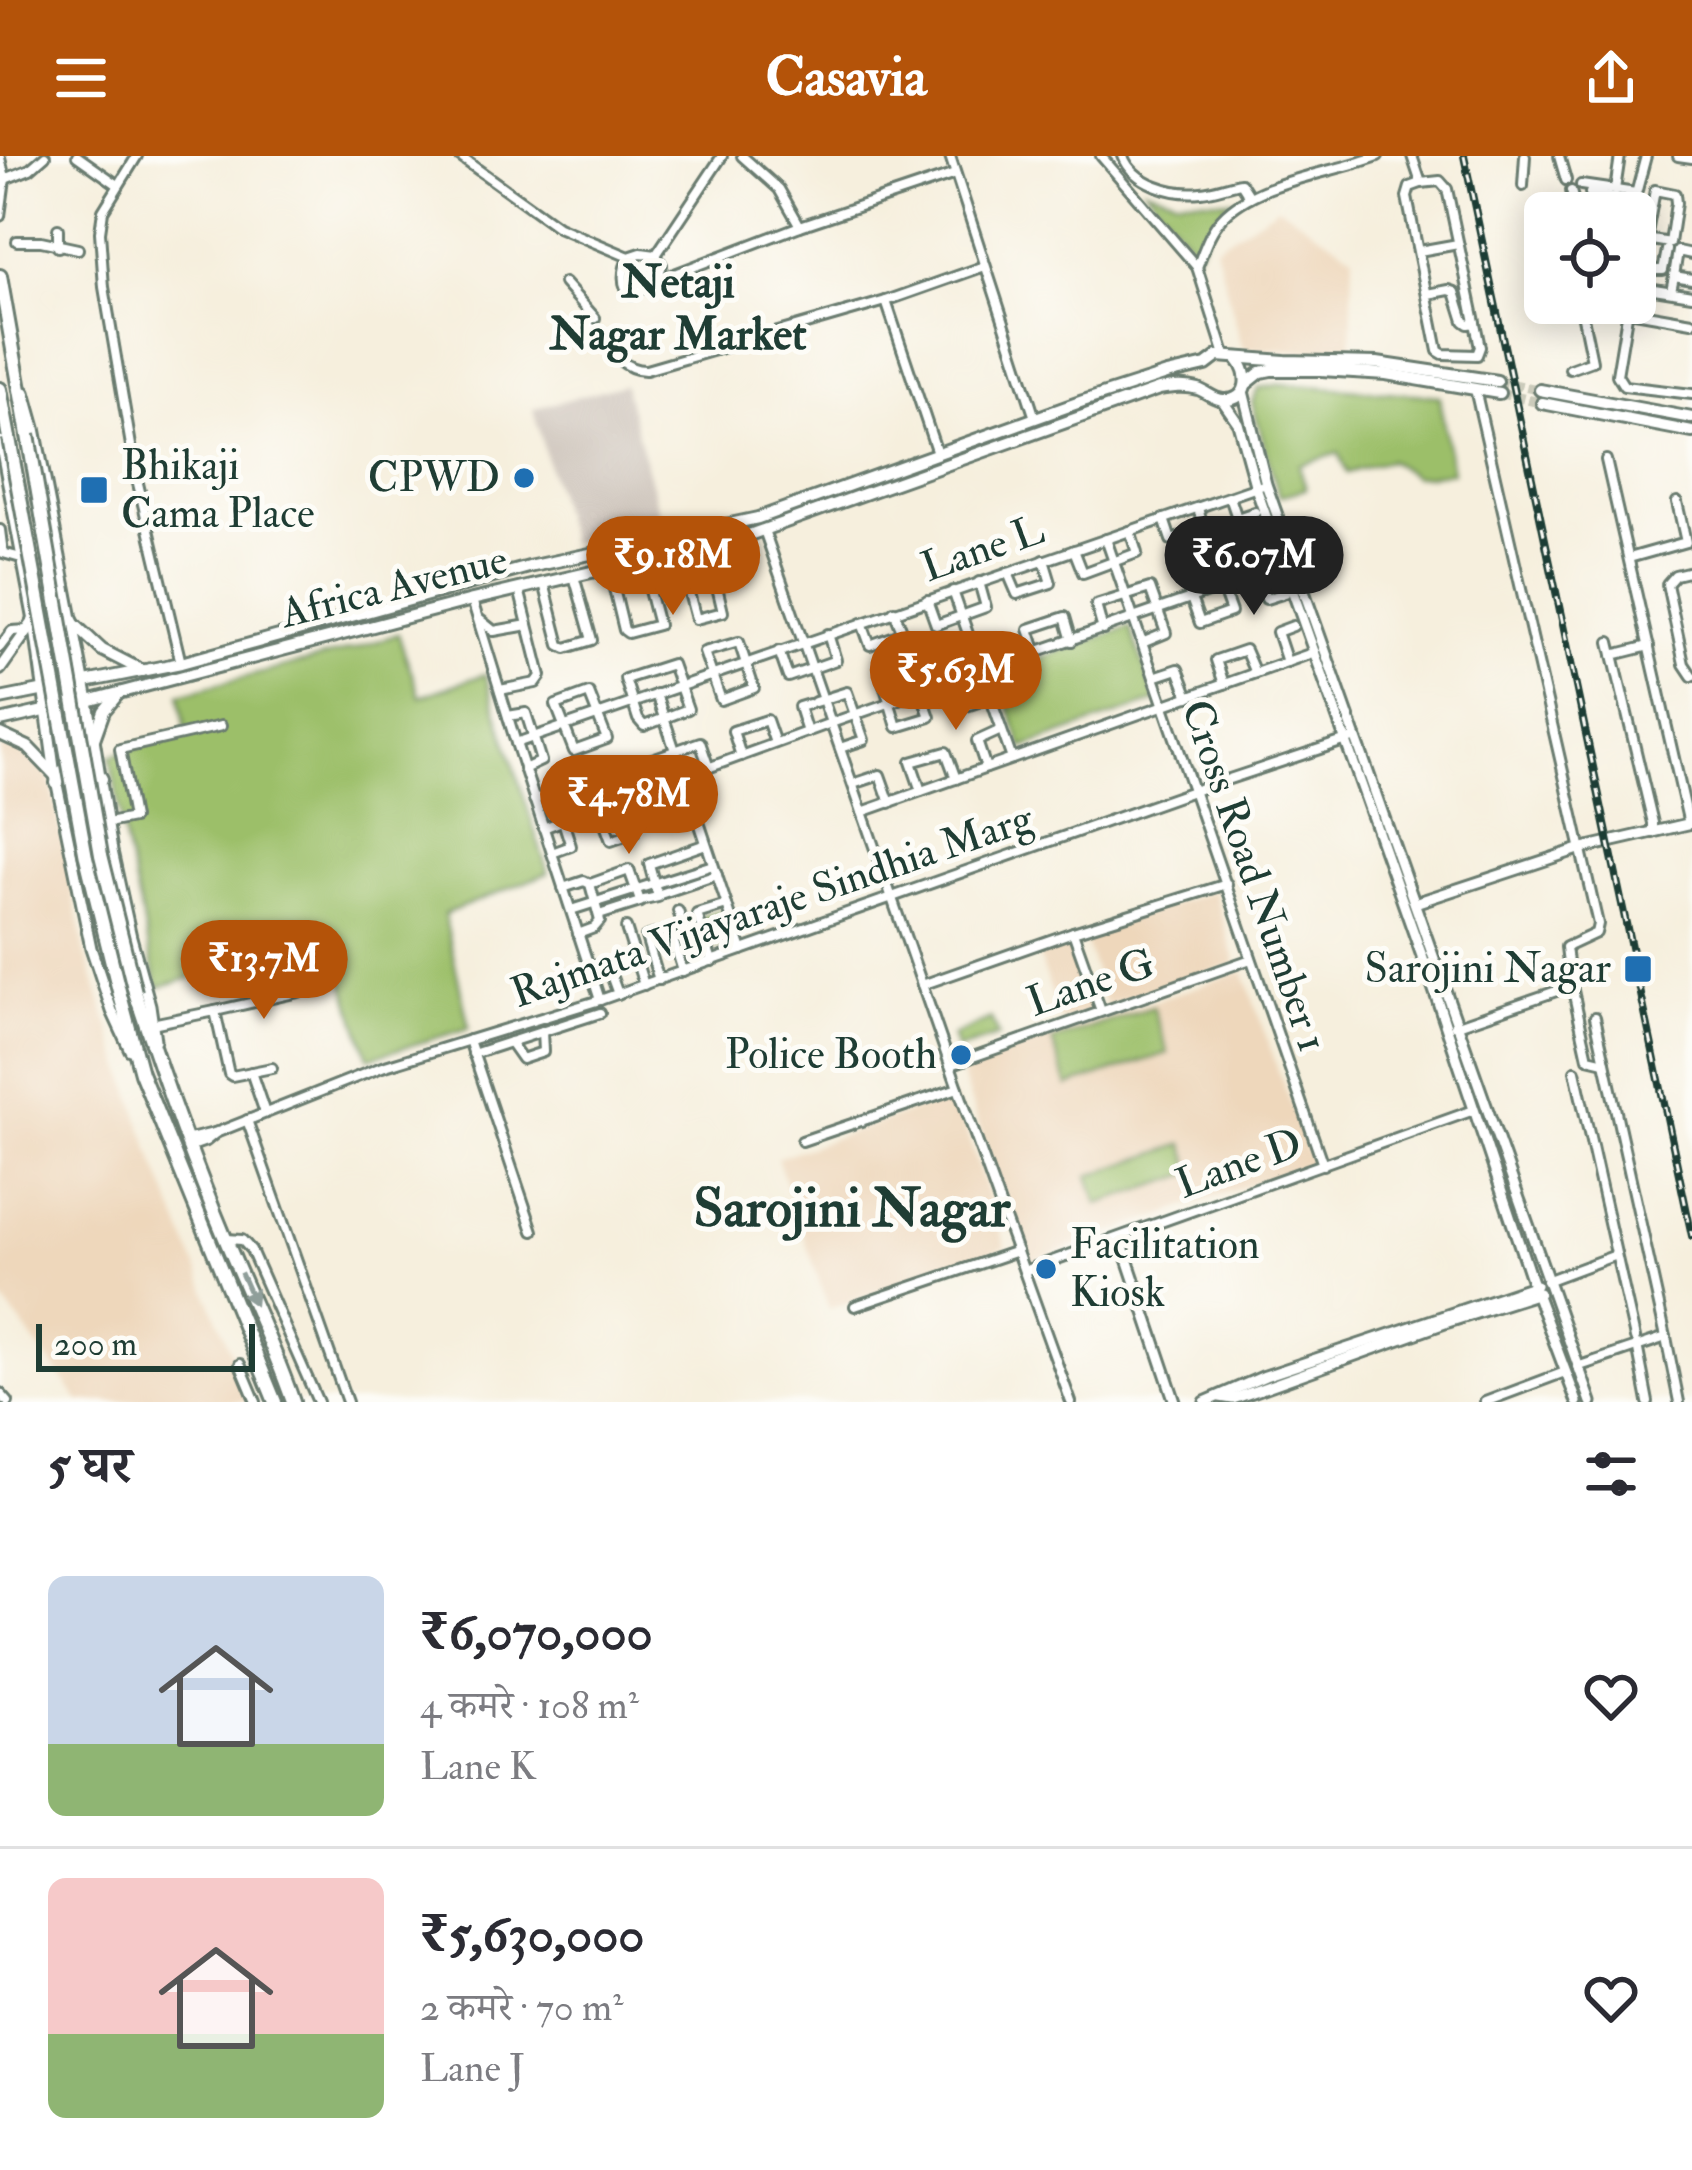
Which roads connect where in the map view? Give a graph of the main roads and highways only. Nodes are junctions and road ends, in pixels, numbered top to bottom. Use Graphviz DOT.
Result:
graph roads {
  1 [pos="0,276"];
  2 [pos="1231,357"];
  3 [pos="1206,365"];
  4 [pos="0,388"];
  5 [pos="1245,388"];
  6 [pos="1216,398"];
  7 [pos="1692,418"];
  8 [pos="1692,432"];
  9 [pos="5,440"];
  10 [pos="72,622"];
  11 [pos="30,625"];
  12 [pos="0,669"];
  13 [pos="143,672"];
  14 [pos="122,691"];
  15 [pos="0,699"];
  16 [pos="0,721"];
  17 [pos="0,734"];
  18 [pos="94,740"];
  19 [pos="56,779"];
  20 [pos="100,779"];
  21 [pos="293,1401"];
  22 [pos="275,1402"];
  1 -- 21 [label="main road, one-way, bridge"];
  2 -- 3 [label="main road"];
  2 -- 5 [label="main road"];
  2 -- 5 [label="main road"];
  3 -- 6 [label="main road"];
  3 -- 13 [label="main road, Africa Avenue"];
  4 -- 9 [label="main road"];
  5 -- 6 [label="main road"];
  6 -- 14 [label="main road, Africa Avenue"];
  7 -- 8 [label="main road"];
  9 -- 22 [label="main road, bridge"];
  10 -- 11 [label="main road"];
  10 -- 13 [label="main road"];
  11 -- 12 [label="main road"];
  13 -- 15 [label="main road, Africa Avenue"];
  14 -- 16 [label="main road, Africa Avenue"];
  14 -- 18 [label="main road"];
  17 -- 19 [label="main road"];
  19 -- 20 [label="main road"];
}
